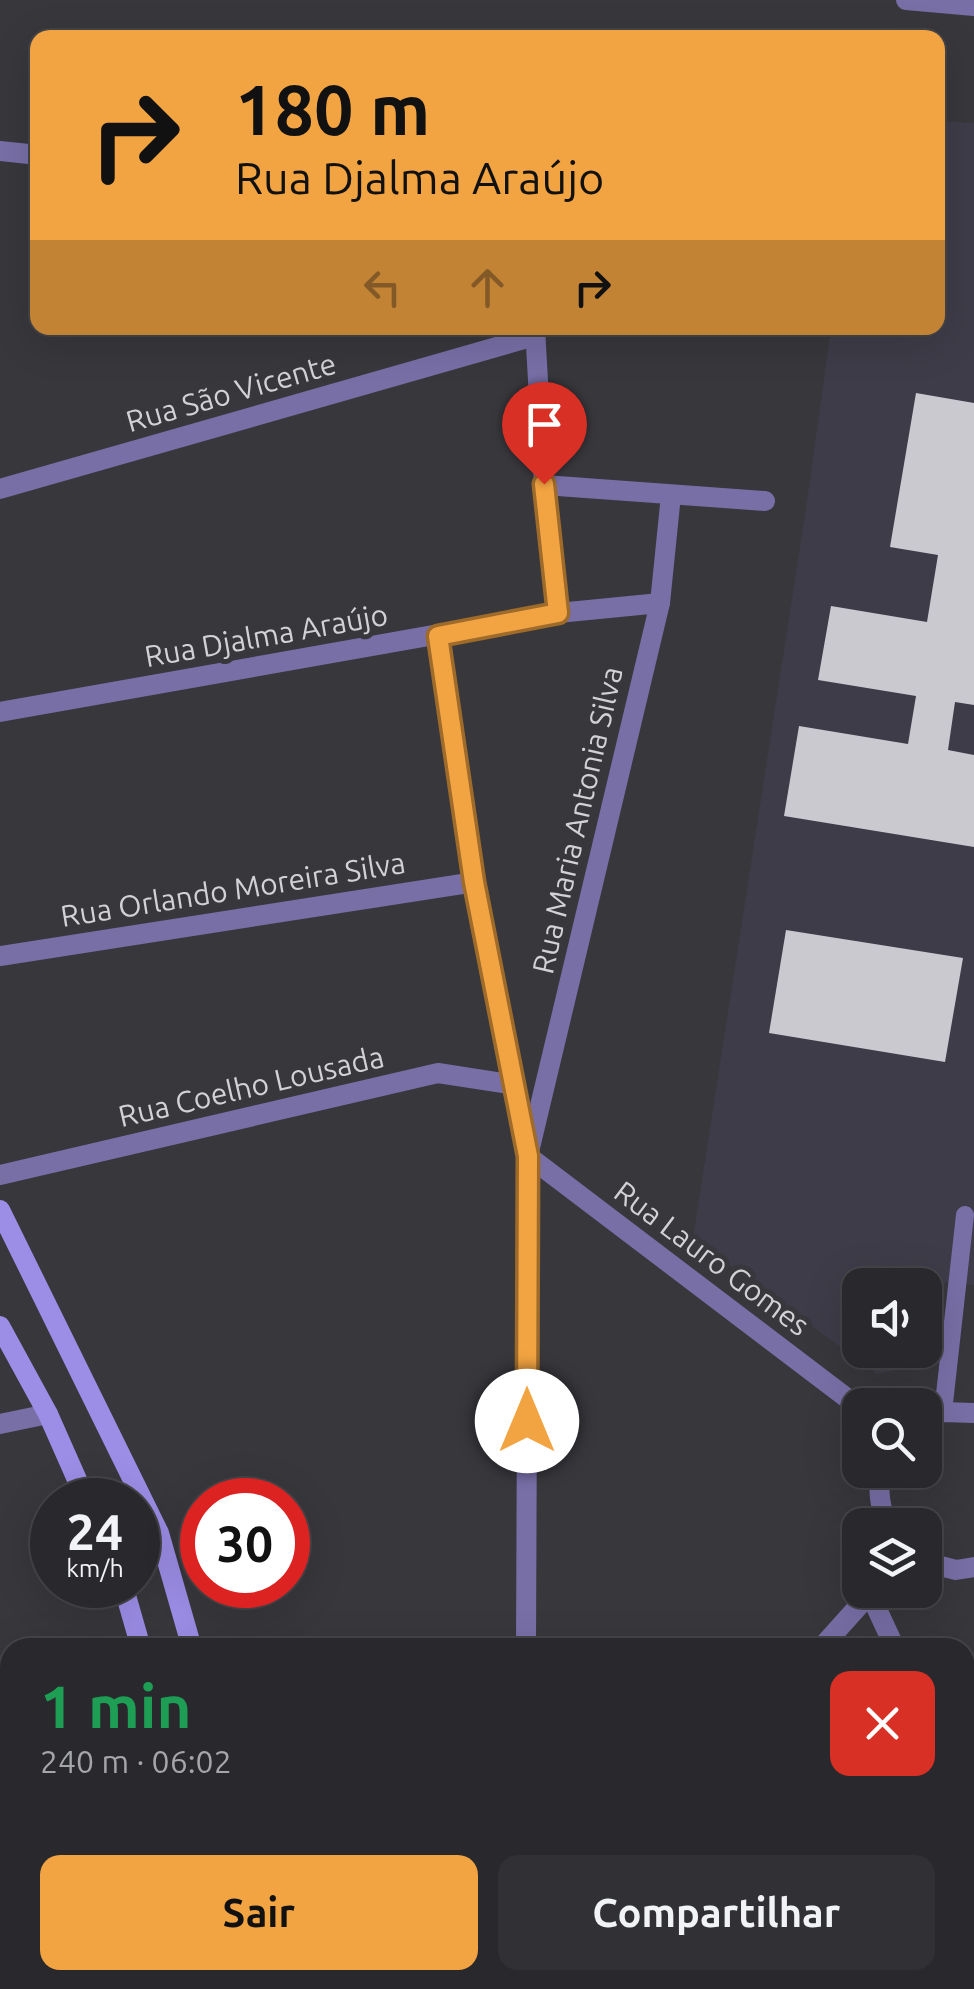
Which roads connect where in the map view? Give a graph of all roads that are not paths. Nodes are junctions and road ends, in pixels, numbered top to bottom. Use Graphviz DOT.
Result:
graph roads {
  1 [pos="906,0"];
  2 [pos="974,6"];
  3 [pos="0,151"];
  4 [pos="30,154"];
  5 [pos="525,335"];
  6 [pos="535,335"];
  7 [pos="544,484"];
  8 [pos="0,488"];
  9 [pos="671,495"];
  10 [pos="765,501"];
  11 [pos="660,602"];
  12 [pos="558,613"];
  13 [pos="438,636"];
  14 [pos="0,712"];
  15 [pos="474,882"];
  16 [pos="0,956"];
  17 [pos="516,1085"];
  18 [pos="528,1156"];
  19 [pos="0,1175"];
  20 [pos="0,1210"];
  21 [pos="965,1215"];
  22 [pos="0,1326"];
  23 [pos="938,1388"];
  24 [pos="842,1394"];
  25 [pos="974,1413"];
  26 [pos="48,1414"];
  27 [pos="942,1415"];
  28 [pos="0,1424"];
  29 [pos="76,1478"];
  30 [pos="942,1566"];
  31 [pos="974,1567"];
  32 [pos="131,1608"];
  33 [pos="857,1608"];
  34 [pos="879,1608"];
  35 [pos="139,1638"];
  36 [pos="189,1638"];
  37 [pos="526,1638"];
  38 [pos="830,1638"];
  39 [pos="891,1638"];
  1 -- 2 [label="street"];
  3 -- 4 [label="street"];
  5 -- 8 [label="street, Rua São Vicente"];
  6 -- 7 [label="street"];
  7 -- 9 [label="street"];
  7 -- 12 [label="street"];
  9 -- 10 [label="street"];
  9 -- 11 [label="street, Rua Maria Antonia Silva"];
  11 -- 12 [label="street, Rua Djalma Araújo"];
  11 -- 18 [label="street, Rua Maria Antonia Silva"];
  12 -- 13 [label="street, Rua Djalma Araújo"];
  13 -- 14 [label="street, Rua Djalma Araújo"];
  13 -- 15 [label="street"];
  15 -- 16 [label="street, Rua Orlando Moreira Silva"];
  15 -- 17 [label="street"];
  17 -- 18 [label="street"];
  17 -- 19 [label="street, Rua Coelho Lousada"];
  18 -- 24 [label="street, Rua Lauro Gomes"];
  18 -- 37 [label="street"];
  20 -- 36 [label="main road"];
  21 -- 23 [label="lane"];
  22 -- 26 [label="main road"];
  25 -- 27 [label="street"];
  26 -- 28 [label="street"];
  26 -- 29 [label="main road"];
  30 -- 31 [label="street"];
  32 -- 35 [label="main road"];
  33 -- 38 [label="street"];
  34 -- 39 [label="street"];
}
